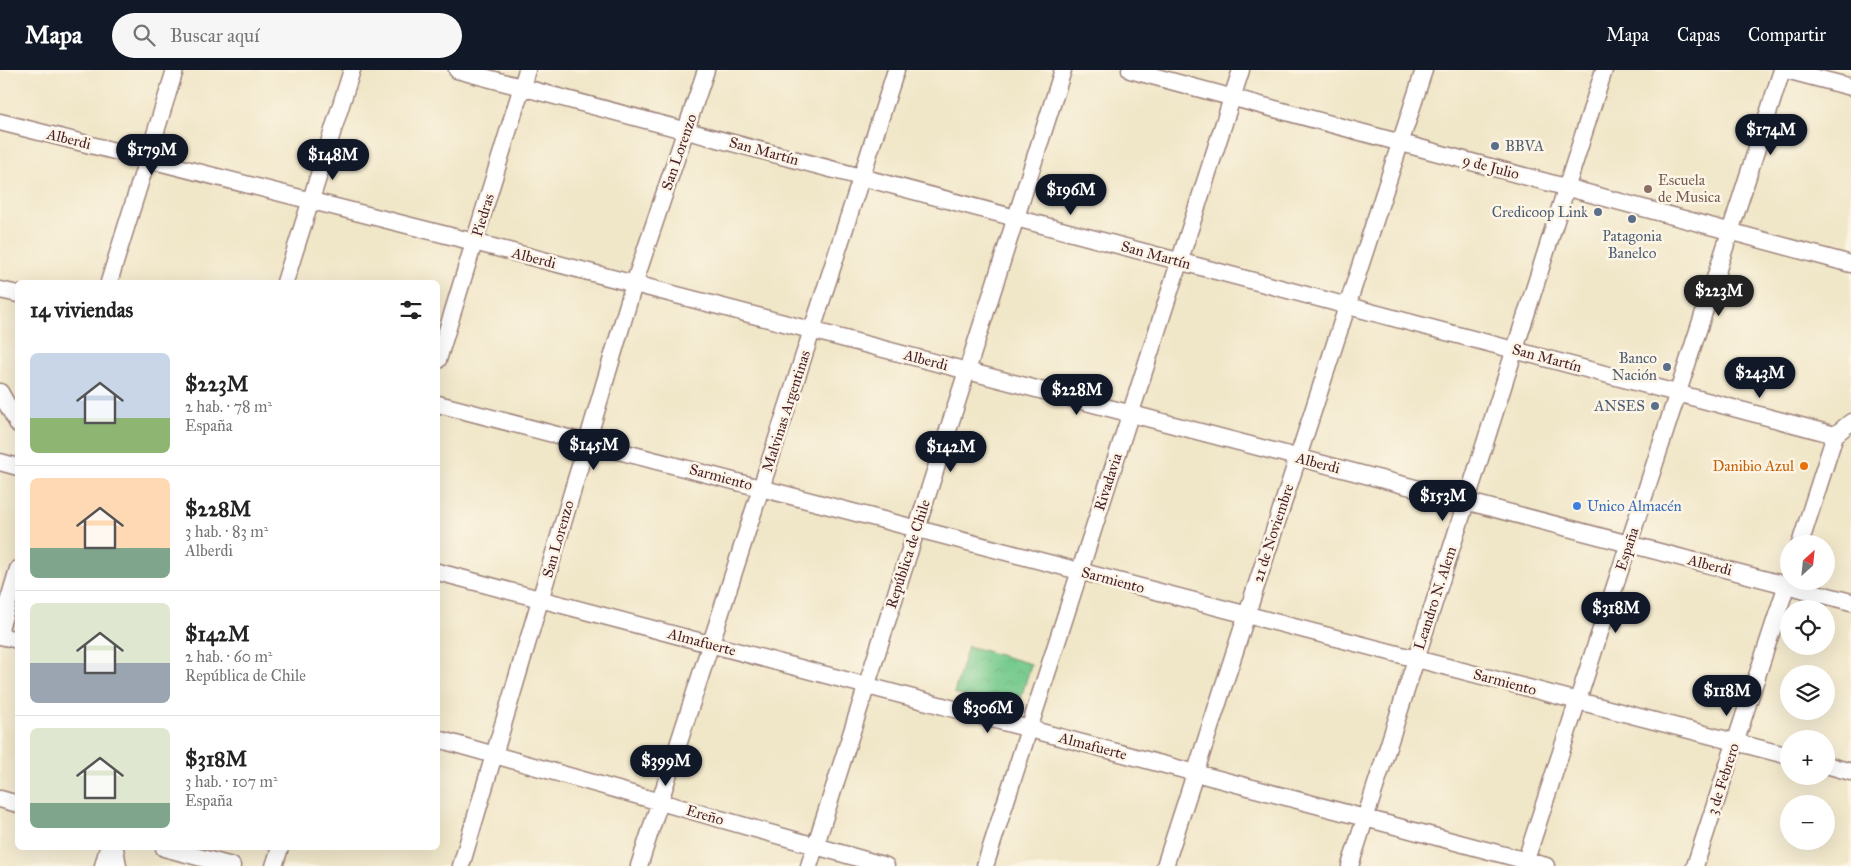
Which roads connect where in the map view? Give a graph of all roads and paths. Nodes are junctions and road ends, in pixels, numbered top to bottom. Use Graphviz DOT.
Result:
graph roads {
  1 [pos="175,70"];
  2 [pos="352,70"];
  3 [pos="457,70"];
  4 [pos="527,70"];
  5 [pos="706,70"];
  6 [pos="896,70"];
  7 [pos="1063,70"];
  8 [pos="1130,70"];
  9 [pos="1241,70"];
  10 [pos="1424,70"];
  11 [pos="1604,70"];
  12 [pos="1782,70"];
  13 [pos="1786,70"];
  14 [pos="522,87"];
  15 [pos="1851,87"];
  16 [pos="1232,97"];
  17 [pos="0,122"];
  18 [pos="687,130"];
  19 [pos="1401,143"];
  20 [pos="148,159"];
  21 [pos="861,176"];
  22 [pos="1566,188"];
  23 [pos="310,201"];
  24 [pos="1015,217"];
  25 [pos="1730,232"];
  26 [pos="474,242"];
  27 [pos="1179,261"];
  28 [pos="1851,264"];
  29 [pos="110,280"];
  30 [pos="286,280"];
  31 [pos="634,284"];
  32 [pos="0,290"];
  33 [pos="15,293"];
  34 [pos="1347,305"];
  35 [pos="812,330"];
  36 [pos="1514,350"];
  37 [pos="440,353"];
  38 [pos="967,371"];
  39 [pos="0,392"];
  40 [pos="1677,393"];
  41 [pos="440,405"];
  42 [pos="1130,414"];
  43 [pos="15,419"];
  44 [pos="1851,422"];
  45 [pos="1835,434"];
  46 [pos="586,442"];
  47 [pos="1298,458"];
  48 [pos="0,462"];
  49 [pos="15,466"];
  50 [pos="761,488"];
  51 [pos="1466,501"];
  52 [pos="916,528"];
  53 [pos="1803,535"];
  54 [pos="1629,544"];
  55 [pos="1080,571"];
  56 [pos="440,573"];
  57 [pos="15,579"];
  58 [pos="1780,579"];
  59 [pos="1785,590"];
  60 [pos="1815,590"];
  61 [pos="540,599"];
  62 [pos="1851,602"];
  63 [pos="1247,614"];
  64 [pos="0,630"];
  65 [pos="0,636"];
  66 [pos="15,639"];
  67 [pos="710,644"];
  68 [pos="1416,658"];
  69 [pos="866,686"];
  70 [pos="1577,701"];
  71 [pos="1029,729"];
  72 [pos="440,739"];
  73 [pos="1735,742"];
  74 [pos="1780,754"];
  75 [pos="494,755"];
  76 [pos="1835,768"];
  77 [pos="1851,772"];
  78 [pos="1195,773"];
  79 [pos="0,799"];
  80 [pos="660,802"];
  81 [pos="15,803"];
  82 [pos="1365,818"];
  83 [pos="816,846"];
  84 [pos="107,850"];
  85 [pos="115,850"];
  86 [pos="172,850"];
  87 [pos="279,850"];
  88 [pos="1525,863"];
  89 [pos="103,866"];
  90 [pos="118,866"];
  91 [pos="232,866"];
  92 [pos="274,866"];
  93 [pos="461,866"];
  94 [pos="639,866"];
  95 [pos="809,866"];
  96 [pos="886,866"];
  97 [pos="985,866"];
  98 [pos="1165,866"];
  99 [pos="1350,866"];
  100 [pos="1546,866"];
  101 [pos="1695,866"];
  1 -- 20 [label="street"];
  2 -- 23 [label="street"];
  3 -- 14 [label="street, San Martín"];
  4 -- 14 [label="street, Piedras"];
  5 -- 18 [label="street, San Lorenzo"];
  6 -- 21 [label="street, Malvinas Argentinas"];
  7 -- 24 [label="street, República de Chile"];
  8 -- 16 [label="street, 9 de Julio"];
  9 -- 16 [label="street, Rivadavia"];
  10 -- 19 [label="street, 21 de Noviembre"];
  11 -- 22 [label="street, Leandro N. Alem"];
  12 -- 25 [label="street, España"];
  13 -- 15 [label="street"];
  14 -- 18 [label="street, San Martín"];
  14 -- 26 [label="street, Piedras"];
  16 -- 19 [label="street, 9 de Julio"];
  16 -- 27 [label="street, Rivadavia"];
  17 -- 20 [label="street, Alberdi"];
  18 -- 21 [label="street, San Martín"];
  18 -- 31 [label="street, San Lorenzo"];
  19 -- 22 [label="street, 9 de Julio"];
  19 -- 34 [label="street, 21 de Noviembre"];
  20 -- 23 [label="street, Alberdi"];
  20 -- 29 [label="street"];
  21 -- 24 [label="street, San Martín"];
  21 -- 35 [label="street, Malvinas Argentinas"];
  22 -- 25 [label="street, 9 de Julio"];
  22 -- 36 [label="street, Leandro N. Alem"];
  23 -- 26 [label="street, Alberdi"];
  23 -- 30 [label="street"];
  24 -- 27 [label="street, San Martín"];
  24 -- 38 [label="street, República de Chile"];
  25 -- 28 [label="street, 9 de Julio"];
  25 -- 40 [label="street, España"];
  26 -- 31 [label="street, Alberdi"];
  26 -- 37 [label="street, Piedras"];
  27 -- 34 [label="street, San Martín"];
  27 -- 42 [label="street, Rivadavia"];
  31 -- 35 [label="street, Alberdi"];
  31 -- 46 [label="street, San Lorenzo"];
  32 -- 33 [label="street"];
  34 -- 36 [label="street, San Martín"];
  34 -- 47 [label="street, 21 de Noviembre"];
  35 -- 38 [label="street, Alberdi"];
  35 -- 50 [label="street, Malvinas Argentinas"];
  36 -- 40 [label="street, San Martín"];
  36 -- 51 [label="street, Leandro N. Alem"];
  38 -- 42 [label="street, Alberdi"];
  38 -- 52 [label="street, República de Chile"];
  39 -- 43 [label="street"];
  40 -- 45 [label="street, San Martín"];
  40 -- 54 [label="street, España"];
  41 -- 46 [label="street, Sarmiento"];
  42 -- 47 [label="street, Alberdi"];
  42 -- 55 [label="street, Rivadavia"];
  44 -- 45 [label="street"];
  45 -- 53 [label="street"];
  46 -- 50 [label="street, Sarmiento"];
  46 -- 61 [label="street, San Lorenzo"];
  47 -- 51 [label="street, Alberdi"];
  47 -- 63 [label="street, 21 de Noviembre"];
  48 -- 49 [label="street"];
  50 -- 52 [label="street, Sarmiento"];
  50 -- 67 [label="street, Malvinas Argentinas"];
  51 -- 54 [label="street, Alberdi"];
  51 -- 68 [label="street, Leandro N. Alem"];
  52 -- 55 [label="street, Sarmiento"];
  52 -- 69 [label="street, República de Chile"];
  54 -- 58 [label="street, Alberdi"];
  54 -- 70 [label="street, España"];
  55 -- 63 [label="street, Sarmiento"];
  55 -- 71 [label="street, Rivadavia"];
  56 -- 61 [label="street, Almafuerte"];
  57 -- 64 [label="street"];
  59 -- 73 [label="street, 3 de Febrero"];
  60 -- 62 [label="street, Alberdi"];
  61 -- 67 [label="street, Almafuerte"];
  61 -- 75 [label="street, San Lorenzo"];
  63 -- 68 [label="street, Sarmiento"];
  63 -- 78 [label="street, 21 de Noviembre"];
  65 -- 66 [label="street"];
  67 -- 69 [label="street, Almafuerte"];
  67 -- 80 [label="street, Malvinas Argentinas"];
  68 -- 70 [label="street, Sarmiento"];
  68 -- 82 [label="street, Leandro N. Alem"];
  69 -- 71 [label="street, Almafuerte"];
  69 -- 83 [label="street, República de Chile"];
  70 -- 73 [label="street, Sarmiento"];
  70 -- 88 [label="street, España"];
  71 -- 78 [label="street, Almafuerte"];
  71 -- 97 [label="street, Rivadavia"];
  72 -- 75 [label="street, Ereño"];
  73 -- 74 [label="street, Sarmiento"];
  73 -- 101 [label="street, 3 de Febrero"];
  75 -- 80 [label="street, Ereño"];
  75 -- 93 [label="street, San Lorenzo"];
  76 -- 77 [label="street"];
  78 -- 82 [label="street, Almafuerte"];
  78 -- 98 [label="street, 21 de Noviembre"];
  79 -- 81 [label="street"];
  80 -- 83 [label="street, Ereño"];
  80 -- 94 [label="street, Malvinas Argentinas"];
  82 -- 88 [label="street, Almafuerte"];
  82 -- 99 [label="street, Leandro N. Alem"];
  83 -- 95 [label="street, República de Chile"];
  83 -- 96 [label="street, Ereño"];
  84 -- 89 [label="street"];
  85 -- 90 [label="street"];
  86 -- 91 [label="street"];
  87 -- 92 [label="street"];
  88 -- 100 [label="street, Almafuerte"];
}
